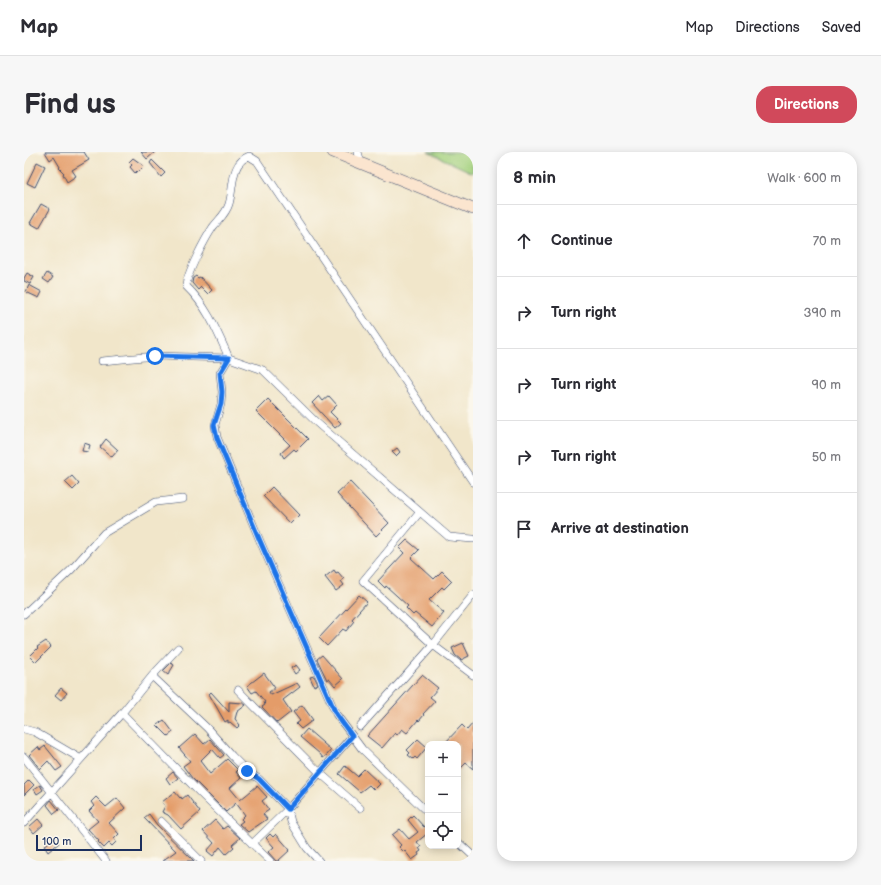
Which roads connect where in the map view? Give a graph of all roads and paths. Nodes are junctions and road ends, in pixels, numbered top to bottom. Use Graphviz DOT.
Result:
graph roads {
  1 [pos="333,152"];
  2 [pos="358,152"];
  3 [pos="361,163"];
  4 [pos="473,209"];
  5 [pos="229,358"];
  6 [pos="102,361"];
  7 [pos="473,482"];
  8 [pos="183,499"];
  9 [pos="420,512"];
  10 [pos="473,539"];
  11 [pos="473,595"];
  12 [pos="24,614"];
  13 [pos="433,645"];
  14 [pos="178,648"];
  15 [pos="473,675"];
  16 [pos="152,676"];
  17 [pos="238,690"];
  18 [pos="122,713"];
  19 [pos="360,727"];
  20 [pos="24,729"];
  21 [pos="352,736"];
  22 [pos="24,757"];
  23 [pos="81,759"];
  24 [pos="320,773"];
  25 [pos="51,792"];
  26 [pos="360,808"];
  27 [pos="288,809"];
  28 [pos="425,810"];
  29 [pos="161,821"];
  30 [pos="24,823"];
  31 [pos="252,844"];
  32 [pos="461,845"];
  33 [pos="473,856"];
  34 [pos="106,861"];
  35 [pos="201,861"];
  36 [pos="270,861"];
  37 [pos="319,861"];
  1 -- 3 [label="main road"];
  2 -- 3 [label="street"];
  3 -- 4 [label="main road"];
  5 -- 6 [label="street"];
  5 -- 7 [label="street"];
  5 -- 9 [label="street"];
  5 -- 21 [label="street"];
  8 -- 12 [label="street"];
  9 -- 10 [label="street"];
  9 -- 13 [label="street"];
  11 -- 13 [label="street"];
  13 -- 15 [label="street"];
  13 -- 19 [label="street"];
  14 -- 16 [label="street"];
  16 -- 18 [label="street"];
  16 -- 27 [label="street"];
  17 -- 24 [label="street"];
  18 -- 23 [label="street"];
  18 -- 31 [label="street"];
  20 -- 23 [label="street"];
  21 -- 24 [label="street"];
  21 -- 28 [label="street"];
  22 -- 25 [label="street"];
  23 -- 25 [label="street"];
  24 -- 26 [label="street"];
  24 -- 27 [label="street"];
  25 -- 30 [label="street"];
  25 -- 34 [label="street"];
  27 -- 31 [label="street"];
  27 -- 37 [label="street"];
  29 -- 35 [label="street"];
  31 -- 36 [label="street"];
  32 -- 33 [label="street"];
}
